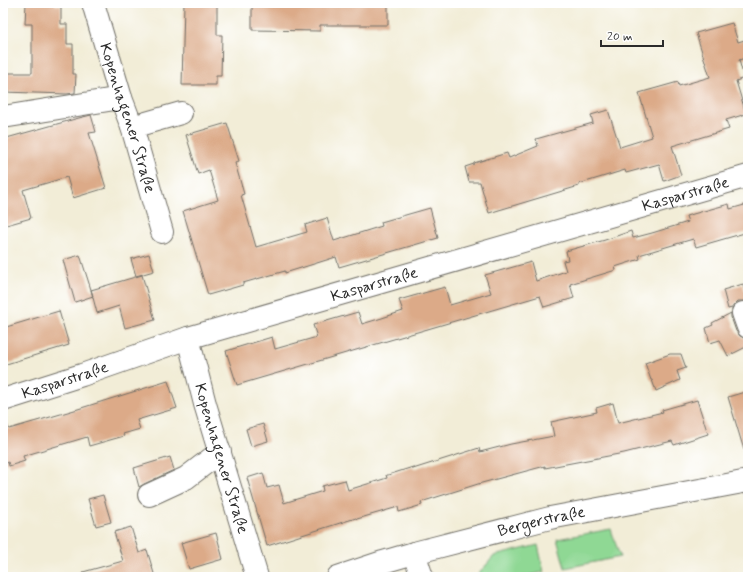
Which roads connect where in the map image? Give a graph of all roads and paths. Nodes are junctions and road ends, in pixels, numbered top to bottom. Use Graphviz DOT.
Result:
graph roads {
  1 [pos="93,3"];
  2 [pos="120,98"];
  3 [pos="180,113"];
  4 [pos="3,117"];
  5 [pos="132,127"];
  6 [pos="748,176"];
  7 [pos="162,232"];
  8 [pos="188,338"];
  9 [pos="3,400"];
  10 [pos="220,452"];
  11 [pos="748,481"];
  12 [pos="149,495"];
  13 [pos="414,553"];
  14 [pos="257,577"];
  15 [pos="338,577"];
  16 [pos="422,577"];
  1 -- 2 [label="street, Kopenhagener Straße"];
  2 -- 4 [label="street"];
  2 -- 5 [label="street, Kopenhagener Straße"];
  3 -- 5 [label="street"];
  5 -- 7 [label="street, Kopenhagener Straße"];
  6 -- 8 [label="street, Kasparstraße"];
  8 -- 9 [label="street, Kasparstraße"];
  8 -- 10 [label="street, Kopenhagener Straße"];
  10 -- 12 [label="street"];
  10 -- 14 [label="street, Kopenhagener Straße"];
  11 -- 13 [label="street, Bergerstraße"];
  13 -- 15 [label="street, Bergerstraße"];
  13 -- 16 [label="street"];
}
